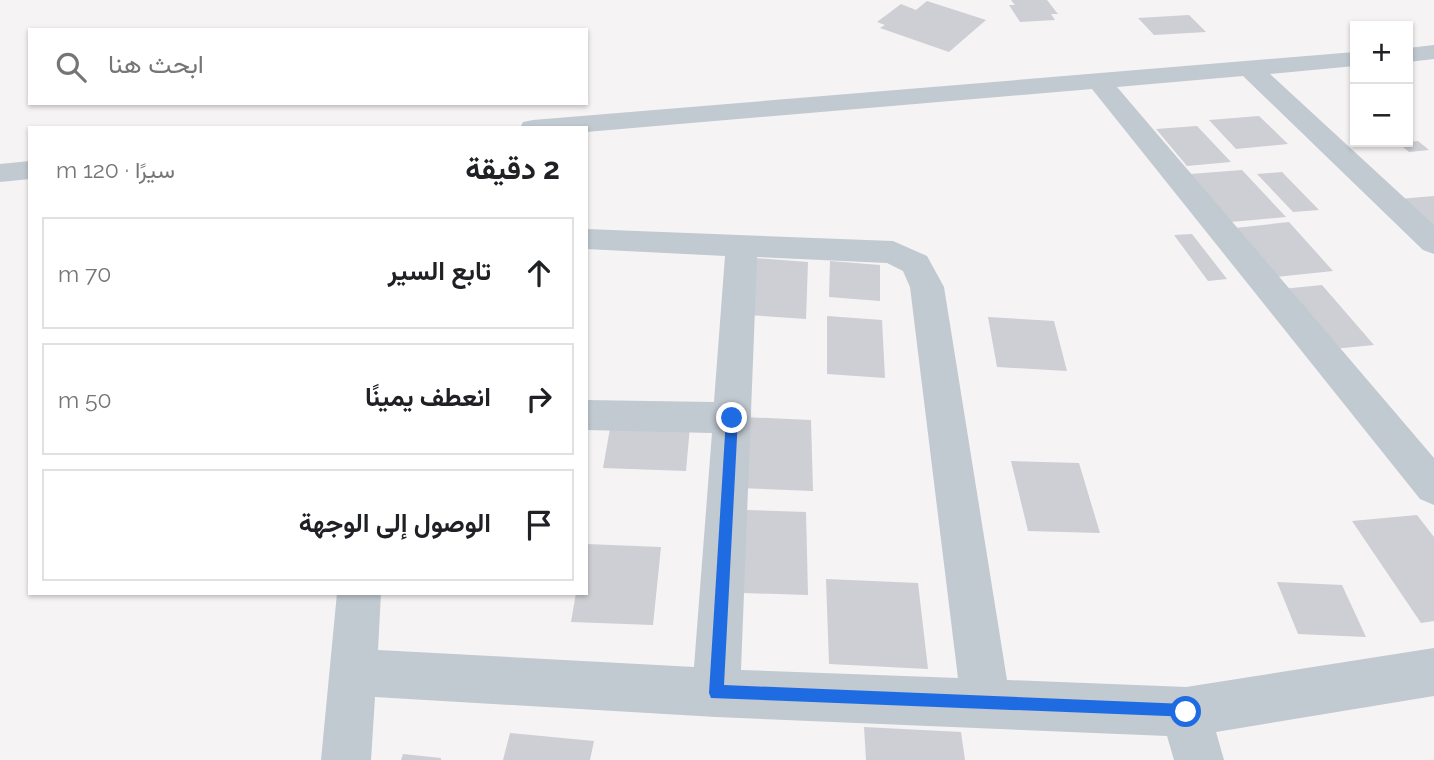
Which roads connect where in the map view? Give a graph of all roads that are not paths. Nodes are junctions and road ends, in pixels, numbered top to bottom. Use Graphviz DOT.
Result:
graph roads {
  1 [pos="1434,52"];
  2 [pos="1413,54"];
  3 [pos="1350,59"];
  4 [pos="1249,68"];
  5 [pos="1098,80"];
  6 [pos="557,126"];
  7 [pos="28,170"];
  8 [pos="0,173"];
  9 [pos="588,239"];
  10 [pos="1434,243"];
  11 [pos="742,246"];
  12 [pos="588,415"];
  13 [pos="732,418"];
  14 [pos="1434,487"];
  15 [pos="359,595"];
  16 [pos="352,672"];
  17 [pos="1434,672"];
  18 [pos="716,693"];
  19 [pos="986,704"];
  20 [pos="1186,712"];
  21 [pos="346,760"];
  22 [pos="1199,760"];
  1 -- 2 [label="street"];
  3 -- 4 [label="street"];
  4 -- 5 [label="street"];
  4 -- 10 [label="street"];
  5 -- 6 [label="street"];
  5 -- 14 [label="street"];
  7 -- 8 [label="street"];
  9 -- 11 [label="street"];
  11 -- 13 [label="street"];
  11 -- 19 [label="street"];
  12 -- 13 [label="street"];
  13 -- 18 [label="street"];
  15 -- 16 [label="street"];
  16 -- 18 [label="street"];
  16 -- 21 [label="street"];
  17 -- 20 [label="street"];
  18 -- 19 [label="street"];
  19 -- 20 [label="street"];
  20 -- 22 [label="street"];
}
